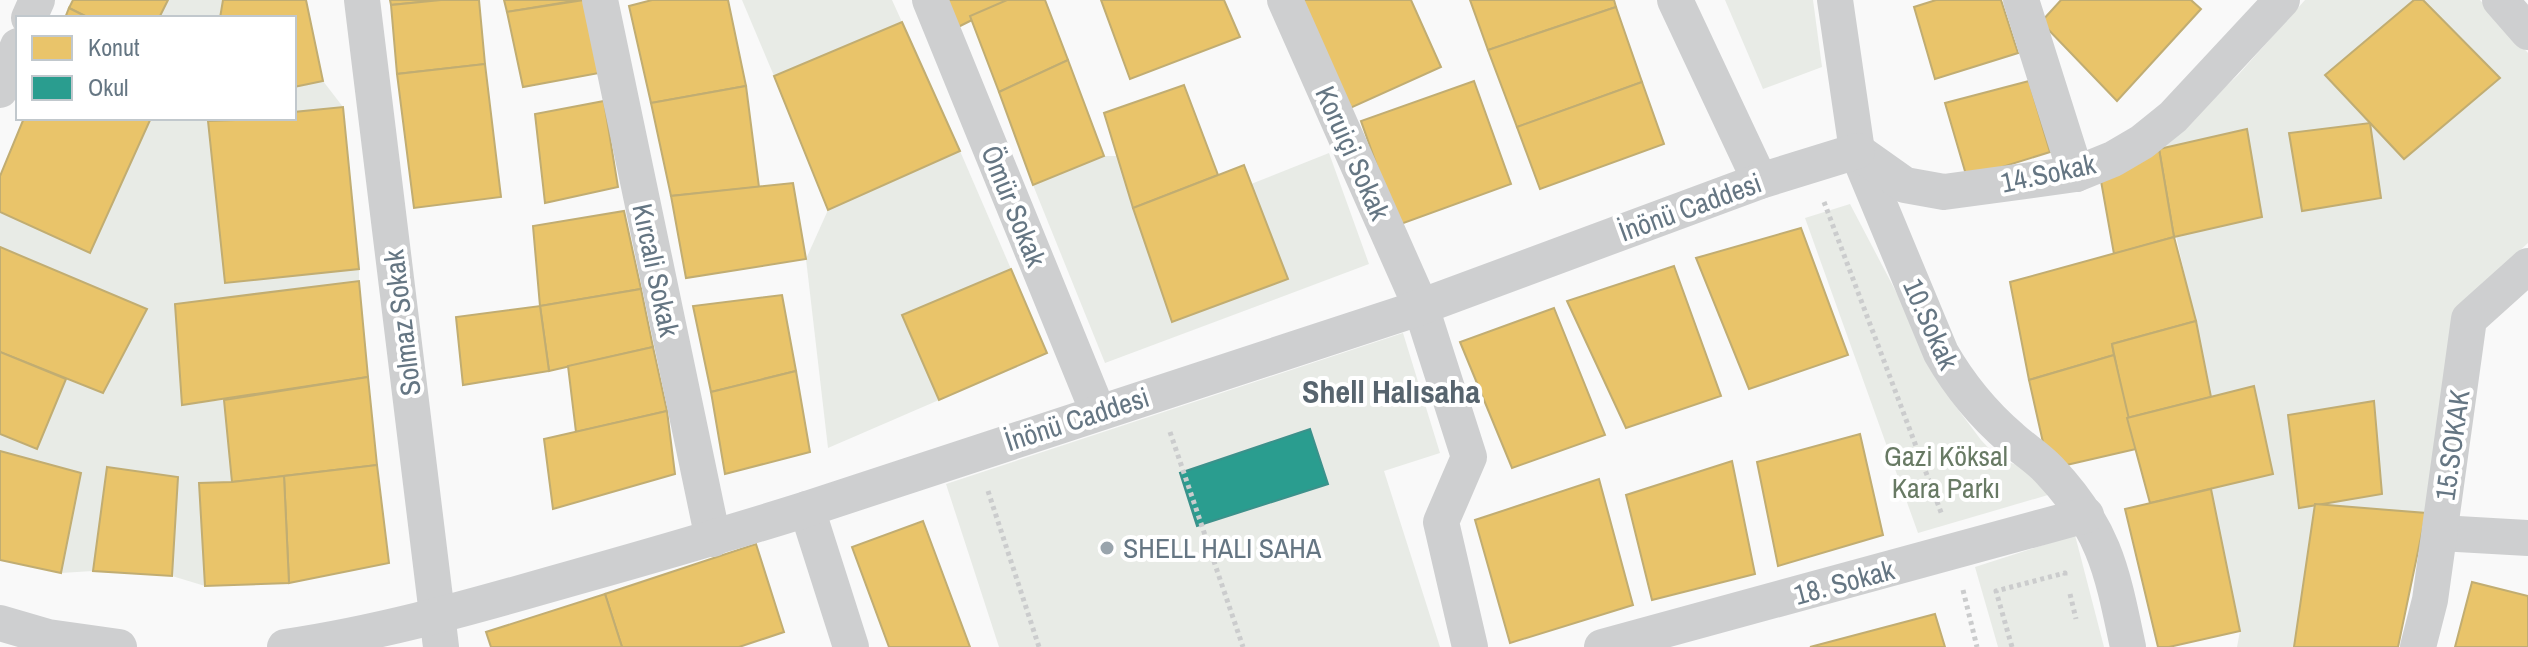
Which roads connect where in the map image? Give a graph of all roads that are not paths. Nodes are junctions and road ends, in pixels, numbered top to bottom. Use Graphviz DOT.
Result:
graph roads {
  1 [pos="362,0"];
  2 [pos="600,0"];
  3 [pos="930,0"];
  4 [pos="1285,0"];
  5 [pos="1675,0"];
  6 [pos="1835,0"];
  7 [pos="2021,0"];
  8 [pos="2282,0"];
  9 [pos="2500,0"];
  10 [pos="2528,32"];
  11 [pos="16,51"];
  12 [pos="0,90"];
  13 [pos="1857,151"];
  14 [pos="2076,174"];
  15 [pos="1760,181"];
  16 [pos="2528,266"];
  17 [pos="1421,307"];
  18 [pos="1098,412"];
  19 [pos="807,509"];
  20 [pos="2086,515"];
  21 [pos="2440,533"];
  22 [pos="2528,538"];
  23 [pos="713,539"];
  24 [pos="0,623"];
  25 [pos="439,632"];
  26 [pos="119,647"];
  27 [pos="285,647"];
  28 [pos="851,647"];
  29 [pos="1470,647"];
  30 [pos="1602,647"];
  31 [pos="2128,647"];
  32 [pos="2418,647"];
  1 -- 25 [label="street, Solmaz Sokak"];
  2 -- 23 [label="street, Kırcali Sokak"];
  3 -- 18 [label="street, Ömür Sokak"];
  4 -- 17 [label="street, Koruiçi Sokak"];
  5 -- 15 [label="street"];
  6 -- 13 [label="street, 10.Sokak"];
  7 -- 14 [label="street"];
  8 -- 14 [label="street, 14.Sokak"];
  9 -- 10 [label="street"];
  11 -- 12 [label="street"];
  13 -- 14 [label="street, 14.Sokak"];
  13 -- 15 [label="street, İnönü Caddesi"];
  13 -- 20 [label="street, 10.Sokak"];
  15 -- 17 [label="street, İnönü Caddesi"];
  16 -- 21 [label="street, 15.SOKAK"];
  17 -- 18 [label="street, İnönü Caddesi"];
  17 -- 29 [label="street"];
  18 -- 19 [label="street, İnönü Caddesi"];
  19 -- 23 [label="street, İnönü Caddesi"];
  19 -- 28 [label="street"];
  20 -- 30 [label="street, 18. Sokak"];
  20 -- 31 [label="street, 10.Sokak"];
  21 -- 22 [label="street, 15.SOKAK"];
  21 -- 32 [label="street, 15.SOKAK"];
  23 -- 25 [label="street, İnönü Caddesi"];
  24 -- 26 [label="street"];
  25 -- 27 [label="street, İnönü Caddesi"];
}
